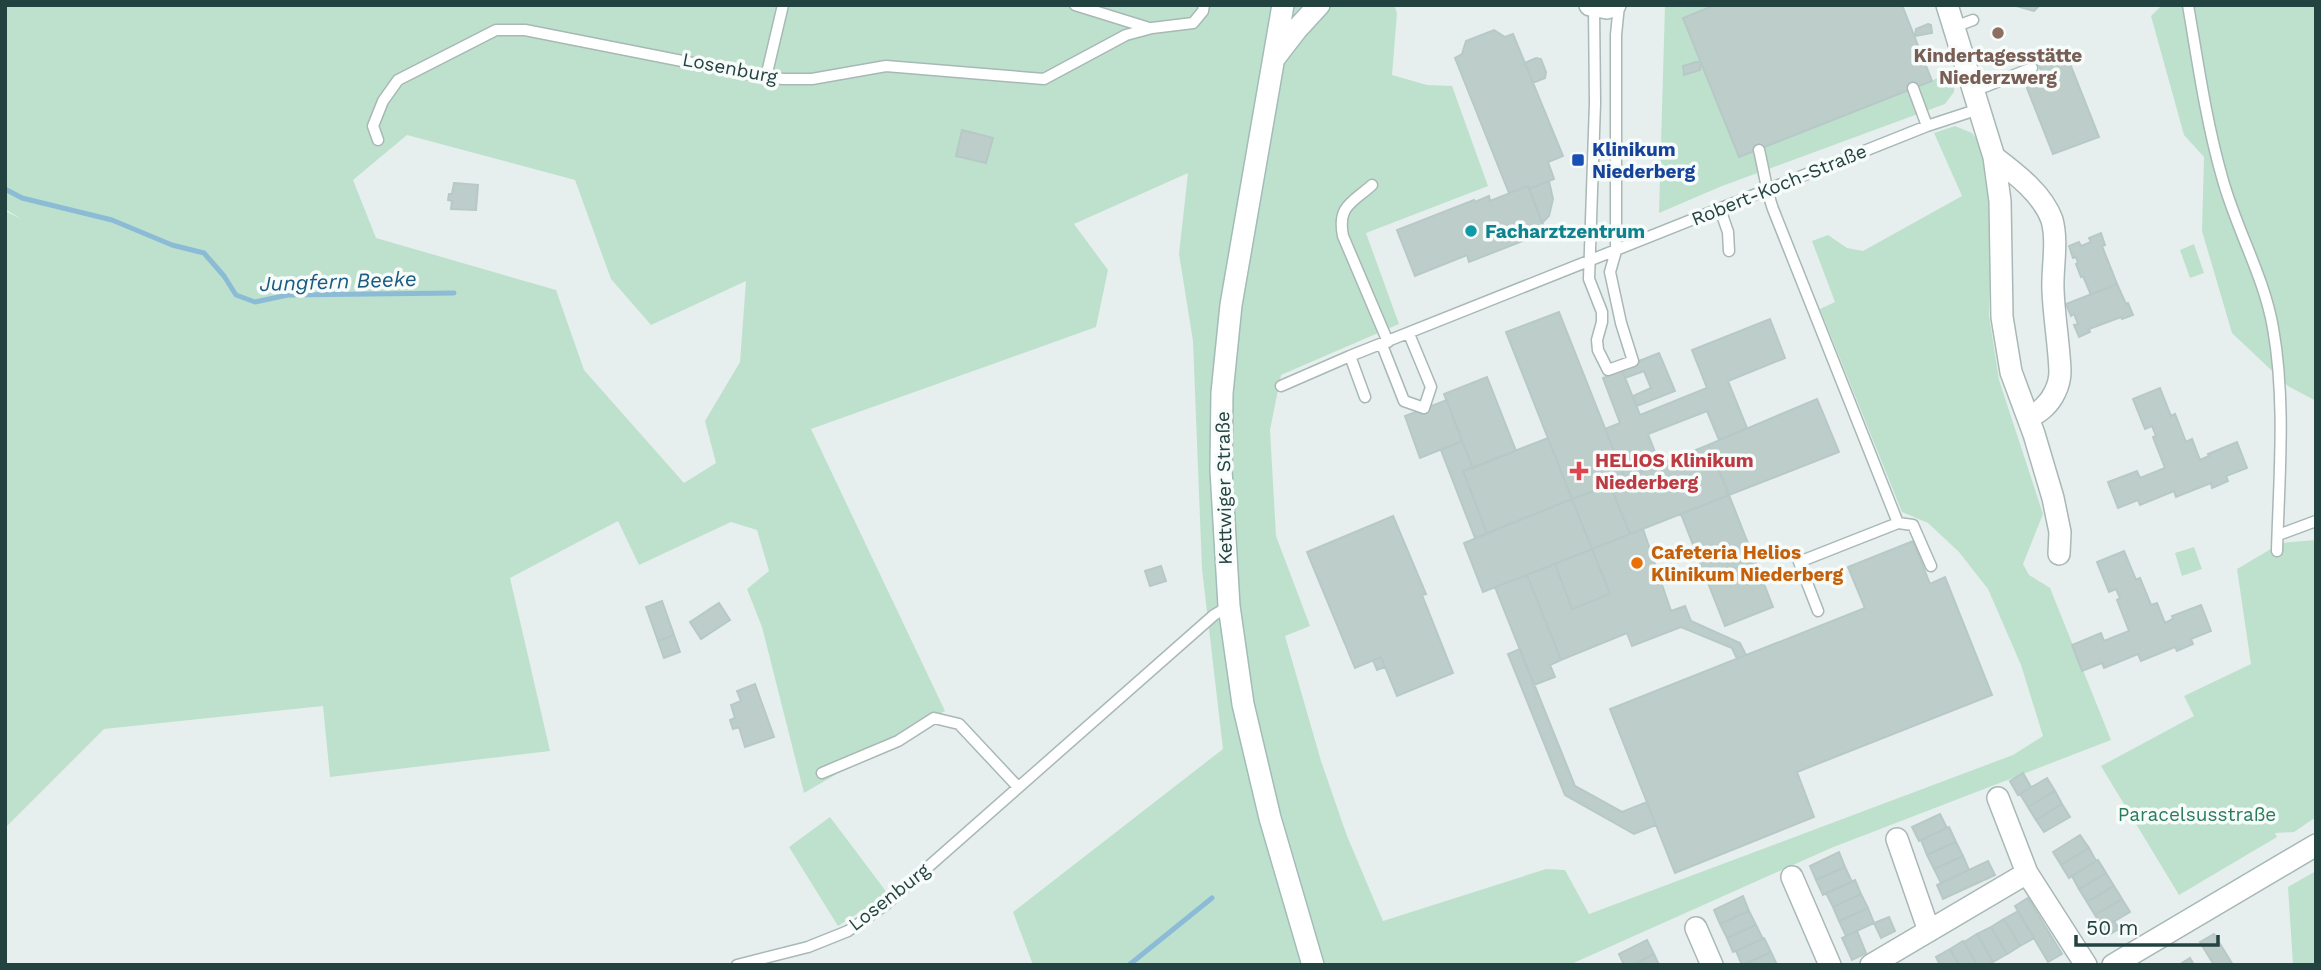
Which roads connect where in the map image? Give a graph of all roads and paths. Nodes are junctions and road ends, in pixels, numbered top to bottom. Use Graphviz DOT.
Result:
graph roads {
  1 [pos="783,5"];
  2 [pos="1075,5"];
  3 [pos="1204,5"];
  4 [pos="1283,5"];
  5 [pos="1319,5"];
  6 [pos="1947,5"];
  7 [pos="2188,5"];
  8 [pos="1604,6"];
  9 [pos="1152,28"];
  10 [pos="1273,61"];
  11 [pos="2032,68"];
  12 [pos="766,77"];
  13 [pos="1913,88"];
  14 [pos="1977,100"];
  15 [pos="1927,126"];
  16 [pos="378,140"];
  17 [pos="1759,150"];
  18 [pos="1994,157"];
  19 [pos="1372,185"];
  20 [pos="1766,191"];
  21 [pos="1720,209"];
  22 [pos="1616,251"];
  23 [pos="1729,251"];
  24 [pos="1589,261"];
  25 [pos="1409,334"];
  26 [pos="1385,344"];
  27 [pos="1350,356"];
  28 [pos="1281,386"];
  29 [pos="1364,397"];
  30 [pos="2028,417"];
  31 [pos="2316,521"];
  32 [pos="1898,523"];
  33 [pos="2278,536"];
  34 [pos="2277,551"];
  35 [pos="2059,554"];
  36 [pos="1931,566"];
  37 [pos="1229,606"];
  38 [pos="1818,611"];
  39 [pos="822,773"];
  40 [pos="1018,787"];
  41 [pos="1998,798"];
  42 [pos="1897,839"];
  43 [pos="2316,845"];
  44 [pos="2027,873"];
  45 [pos="1792,877"];
  46 [pos="1696,928"];
  47 [pos="1929,931"];
  48 [pos="737,965"];
  49 [pos="1313,965"];
  50 [pos="1712,965"];
  51 [pos="1830,965"];
  52 [pos="1871,965"];
  53 [pos="2086,965"];
  54 [pos="2112,965"];
  1 -- 12 [label="lane"];
  2 -- 9 [label="lane"];
  3 -- 9 [label="lane, Losenburg"];
  4 -- 10 [label="street, Kettwiger Straße"];
  5 -- 10 [label="street"];
  6 -- 14 [label="street"];
  7 -- 33 [label="lane"];
  8 -- 22 [label="lane"];
  8 -- 24 [label="lane"];
  9 -- 12 [label="lane, Losenburg"];
  10 -- 37 [label="street, Kettwiger Straße"];
  11 -- 14 [label="lane, Robert-Koch-Straße"];
  12 -- 16 [label="lane, Losenburg"];
  13 -- 15 [label="lane"];
  14 -- 15 [label="lane, Robert-Koch-Straße"];
  14 -- 18 [label="street"];
  15 -- 20 [label="lane, Robert-Koch-Straße"];
  17 -- 20 [label="lane"];
  18 -- 30 [label="street"];
  18 -- 30 [label="street"];
  19 -- 26 [label="lane"];
  20 -- 21 [label="lane, Robert-Koch-Straße"];
  20 -- 32 [label="lane"];
  21 -- 22 [label="lane, Robert-Koch-Straße"];
  21 -- 23 [label="lane"];
  22 -- 24 [label="lane, Robert-Koch-Straße"];
  22 -- 24 [label="lane"];
  24 -- 25 [label="lane, Robert-Koch-Straße"];
  25 -- 26 [label="lane, Robert-Koch-Straße"];
  25 -- 26 [label="lane"];
  26 -- 27 [label="lane, Robert-Koch-Straße"];
  27 -- 28 [label="lane, Robert-Koch-Straße"];
  27 -- 29 [label="lane"];
  30 -- 35 [label="street"];
  31 -- 33 [label="lane"];
  32 -- 36 [label="lane"];
  32 -- 38 [label="lane"];
  33 -- 34 [label="lane"];
  37 -- 40 [label="lane, Losenburg"];
  37 -- 49 [label="street, Kettwiger Straße"];
  39 -- 40 [label="lane"];
  40 -- 48 [label="lane, Losenburg"];
  41 -- 44 [label="street"];
  42 -- 47 [label="street"];
  43 -- 54 [label="street"];
  44 -- 47 [label="street"];
  44 -- 53 [label="street"];
  45 -- 51 [label="street"];
  46 -- 50 [label="street"];
  47 -- 52 [label="street"];
}
